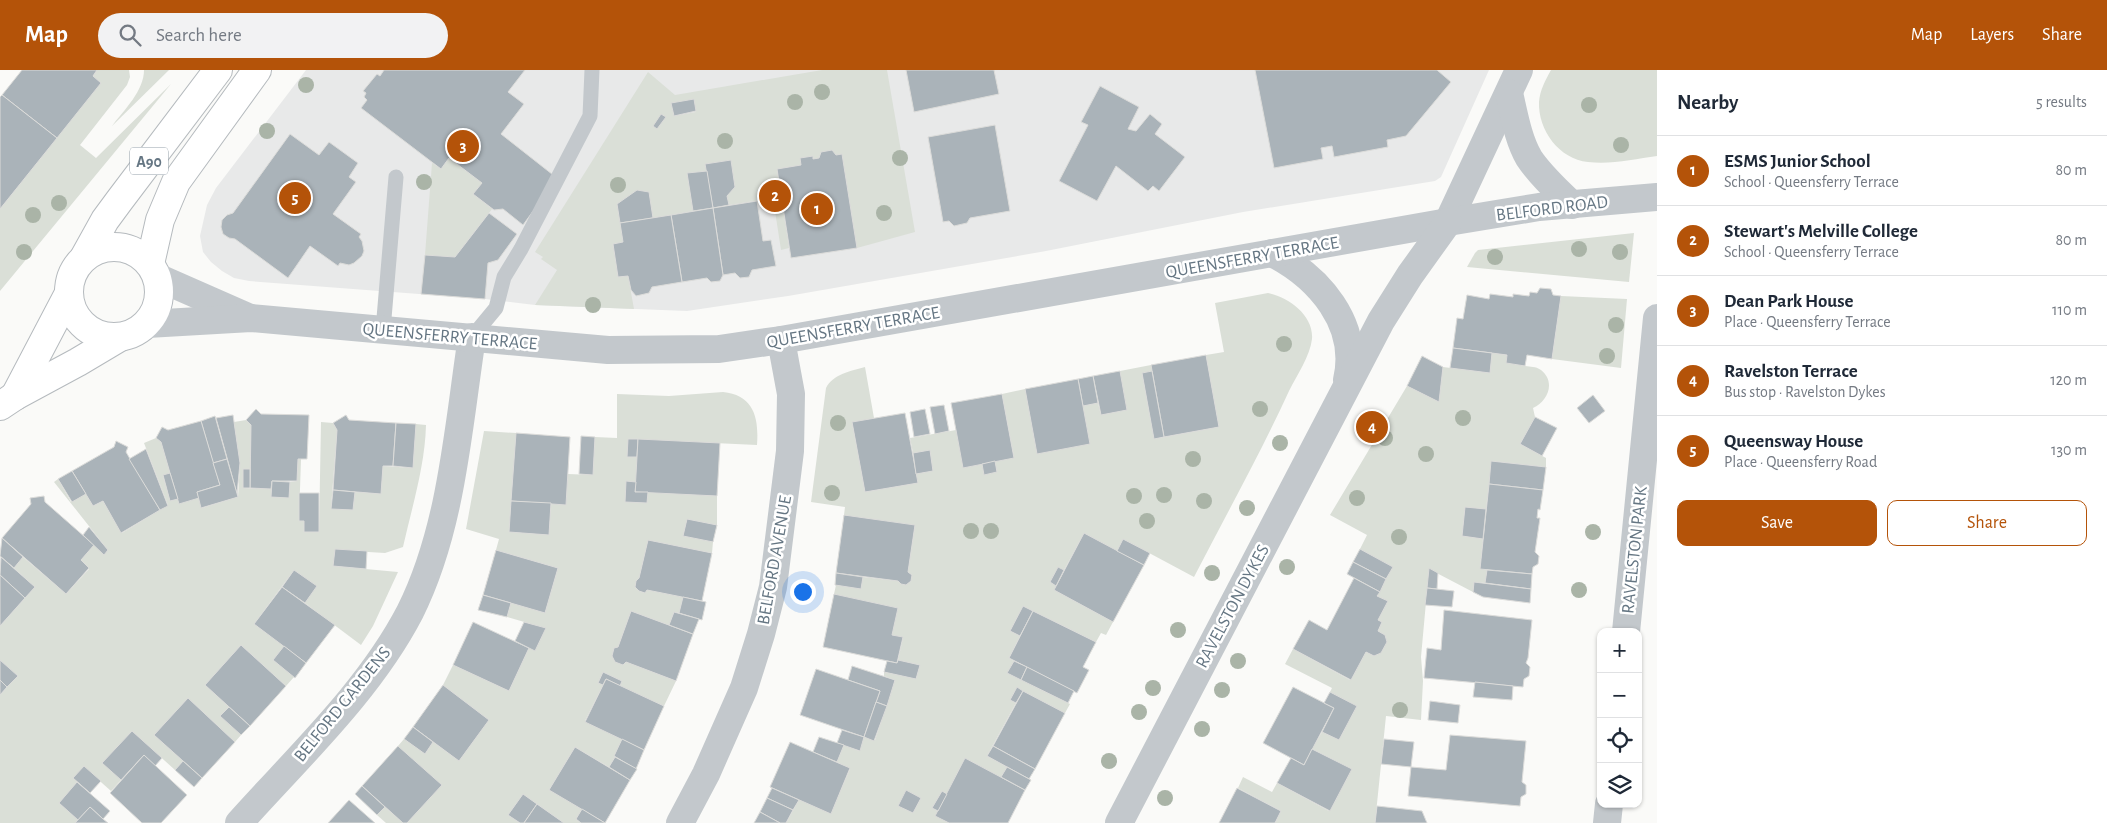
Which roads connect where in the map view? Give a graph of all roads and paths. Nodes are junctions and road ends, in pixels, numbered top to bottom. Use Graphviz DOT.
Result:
graph roads {
  1 [pos="218,70"];
  2 [pos="257,70"];
  3 [pos="592,70"];
  4 [pos="1515,76"];
  5 [pos="396,177"];
  6 [pos="1657,197"];
  7 [pos="1572,205"];
  8 [pos="1448,222"];
  9 [pos="1272,254"];
  10 [pos="85,256"];
  11 [pos="154,270"];
  12 [pos="68,295"];
  13 [pos="251,318"];
  14 [pos="1657,318"];
  15 [pos="147,324"];
  16 [pos="383,330"];
  17 [pos="120,337"];
  18 [pos="472,337"];
  19 [pos="781,340"];
  20 [pos="1346,389"];
  21 [pos="7,401"];
  22 [pos="1626,628"];
  23 [pos="1609,808"];
  24 [pos="238,823"];
  25 [pos="680,823"];
  26 [pos="1119,823"];
  27 [pos="1607,823"];
  1 -- 10 [label="main road, A90"];
  2 -- 11 [label="main road, A90"];
  3 -- 18 [label="lane"];
  4 -- 7 [label="street"];
  4 -- 8 [label="street, RAVELSTON DYKES"];
  5 -- 16 [label="lane"];
  6 -- 7 [label="street, BELFORD ROAD"];
  7 -- 8 [label="street, BELFORD ROAD"];
  8 -- 9 [label="street, QUEENSFERRY TERRACE"];
  8 -- 20 [label="street, RAVELSTON DYKES"];
  9 -- 19 [label="street, QUEENSFERRY TERRACE"];
  9 -- 20 [label="street, RAVELSTON DYKES"];
  10 -- 11 [label="main road"];
  10 -- 12 [label="main road, A90"];
  11 -- 13 [label="street, QUEENSFERRY TERRACE"];
  11 -- 15 [label="main road, A90"];
  12 -- 17 [label="main road"];
  12 -- 21 [label="main road, A90"];
  13 -- 15 [label="street, QUEENSFERRY TERRACE"];
  13 -- 16 [label="street, QUEENSFERRY TERRACE"];
  14 -- 22 [label="street, RAVELSTON PARK"];
  15 -- 17 [label="main road, A90"];
  16 -- 18 [label="street, QUEENSFERRY TERRACE"];
  17 -- 21 [label="main road, A90"];
  18 -- 19 [label="street, QUEENSFERRY TERRACE"];
  18 -- 24 [label="street, BELFORD GARDENS"];
  19 -- 25 [label="street, BELFORD AVENUE"];
  20 -- 26 [label="street, RAVELSTON DYKES"];
  23 -- 27 [label="street"];
}
